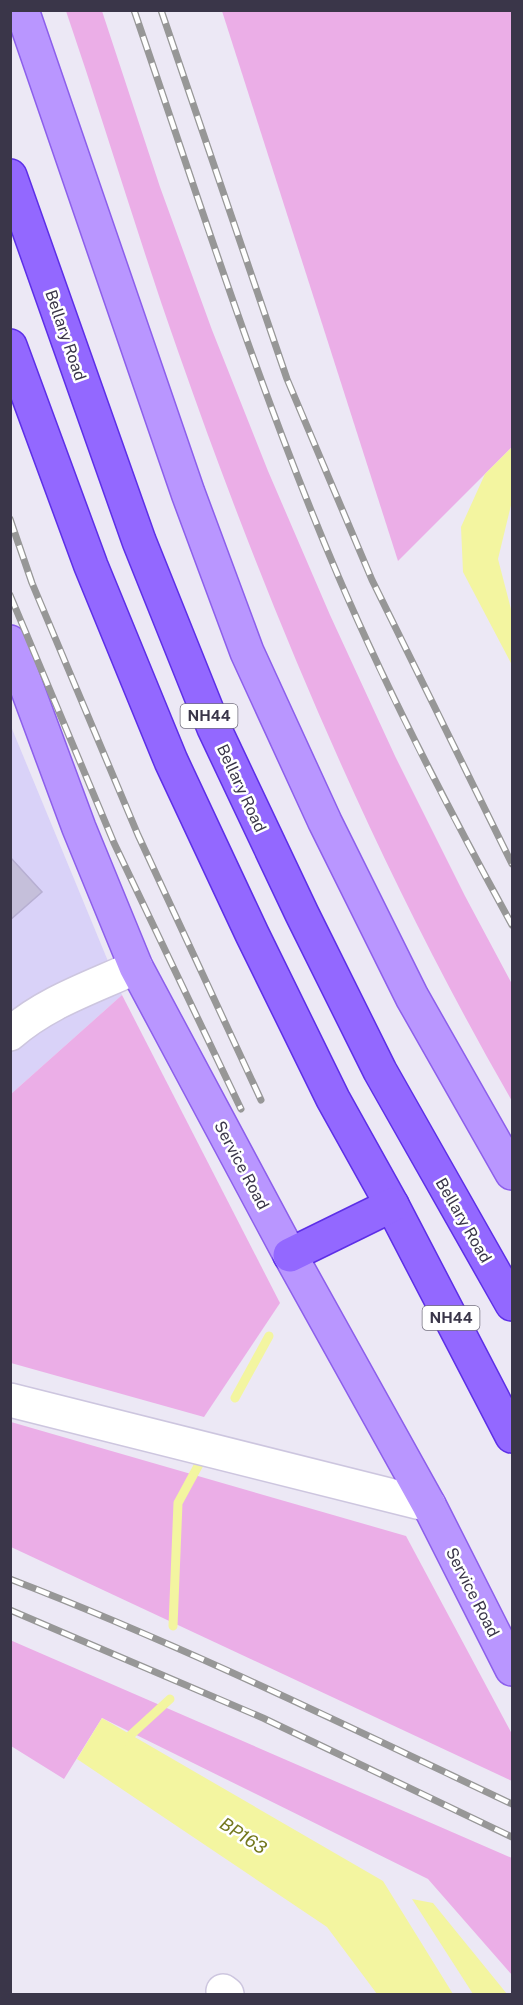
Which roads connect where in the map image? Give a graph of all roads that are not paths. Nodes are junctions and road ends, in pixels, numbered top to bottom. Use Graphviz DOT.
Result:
graph roads {
  1 [pos="22,10"];
  2 [pos="10,176"];
  3 [pos="10,346"];
  4 [pos="10,642"];
  5 [pos="136,967"];
  6 [pos="10,1034"];
  7 [pos="513,1173"];
  8 [pos="390,1203"];
  9 [pos="290,1255"];
  10 [pos="513,1304"];
  11 [pos="10,1400"];
  12 [pos="513,1436"];
  13 [pos="429,1505"];
  14 [pos="513,1669"];
  1 -- 7 [label="main road"];
  2 -- 10 [label="highway, Bellary Road / NH44"];
  3 -- 8 [label="highway, NH44"];
  4 -- 5 [label="main road, Service Road"];
  5 -- 6 [label="street"];
  5 -- 9 [label="main road, Service Road"];
  8 -- 9 [label="highway"];
  8 -- 12 [label="highway, NH44"];
  9 -- 13 [label="main road, Service Road"];
  11 -- 13 [label="street"];
  13 -- 14 [label="main road, Service Road"];
}
